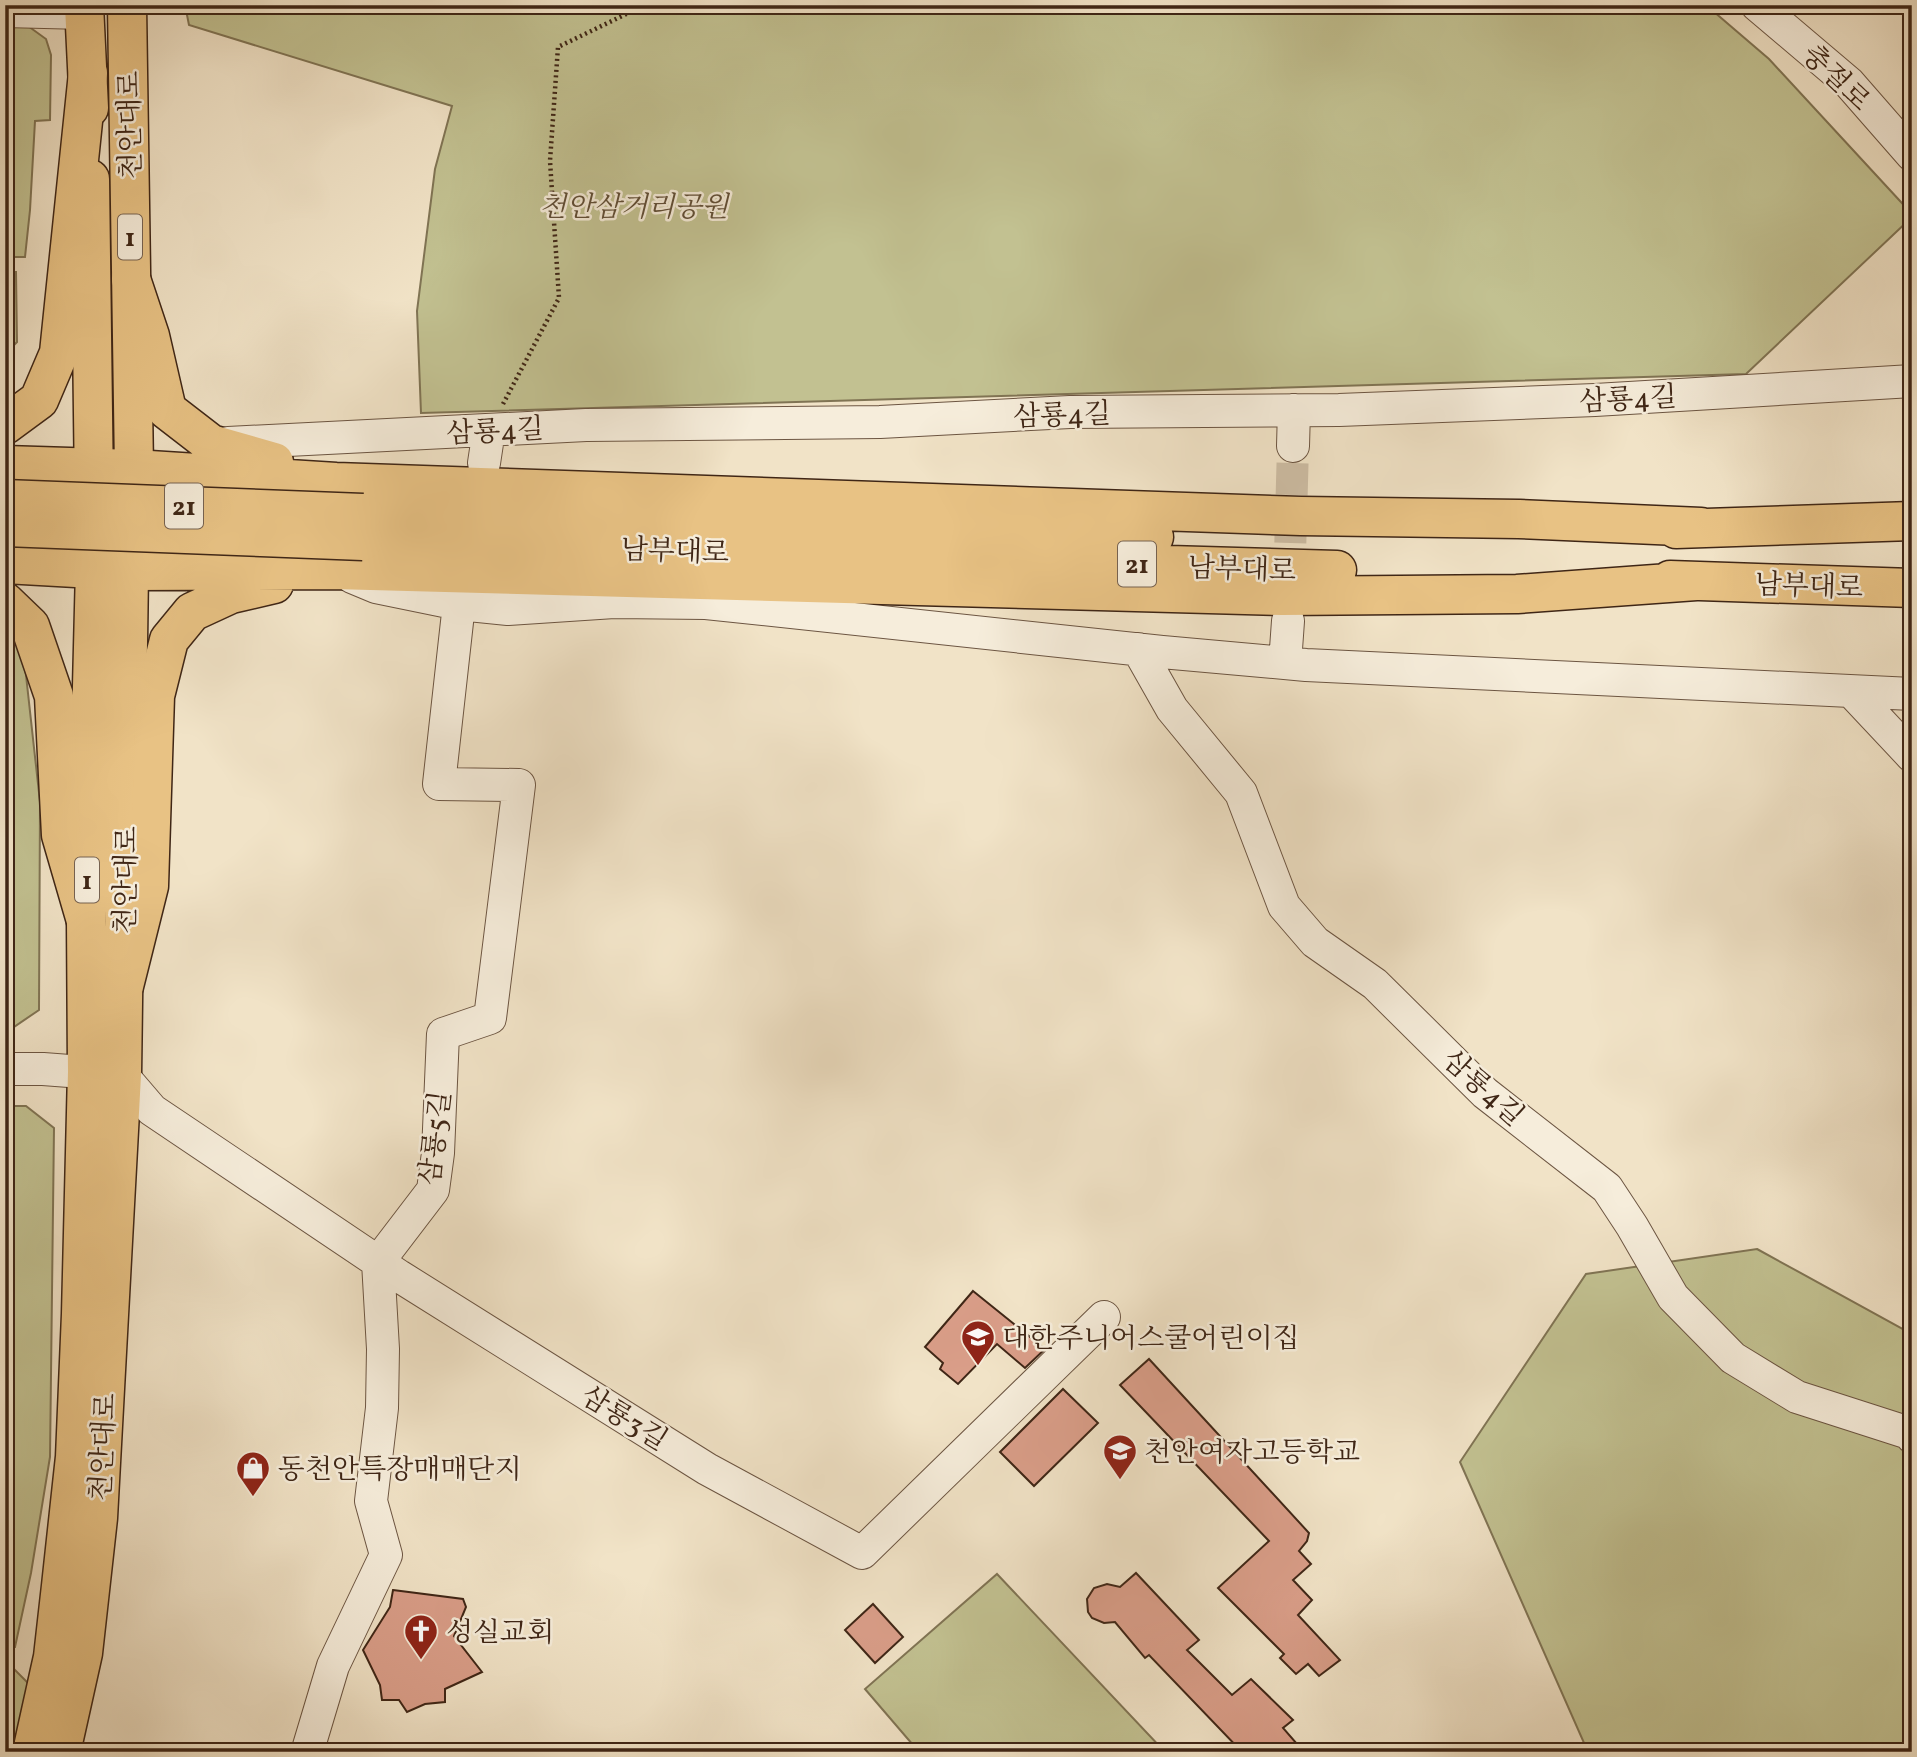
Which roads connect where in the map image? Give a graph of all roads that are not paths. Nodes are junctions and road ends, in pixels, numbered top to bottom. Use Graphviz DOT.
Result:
graph roads {
  1 [pos="127,5"];
  2 [pos="1757,5"];
  3 [pos="84,9"];
  4 [pos="5,11"];
  5 [pos="88,73"];
  6 [pos="1912,155"];
  7 [pos="131,279"];
  8 [pos="1912,381"];
  9 [pos="1294,410"];
  10 [pos="5,425"];
  11 [pos="489,430"];
  12 [pos="211,444"];
  13 [pos="1293,446"];
  14 [pos="484,463"];
  15 [pos="5,465"];
  16 [pos="95,468"];
  17 [pos="134,469"];
  18 [pos="336,482"];
  19 [pos="5,499"];
  20 [pos="1912,521"];
  21 [pos="5,527"];
  22 [pos="363,527"];
  23 [pos="1701,527"];
  24 [pos="5,564"];
  25 [pos="112,570"];
  26 [pos="334,570"];
  27 [pos="1696,582"];
  28 [pos="1912,588"];
  29 [pos="464,599"];
  30 [pos="5,602"];
  31 [pos="1288,621"];
  32 [pos="1138,649"];
  33 [pos="1285,663"];
  34 [pos="1852,692"];
  35 [pos="1912,694"];
  36 [pos="1912,756"];
  37 [pos="86,920"];
  38 [pos="124,986"];
  39 [pos="5,1069"];
  40 [pos="104,1073"];
  41 [pos="378,1262"];
  42 [pos="1104,1317"];
  43 [pos="1912,1437"];
  44 [pos="32,1752"];
  45 [pos="61,1752"];
  46 [pos="309,1752"];
  1 -- 7 [label="main road, 천안대로 / 1"];
  2 -- 6 [label="street, 충절로"];
  3 -- 4 [label="street"];
  3 -- 5 [label="main road, 천안대로 / 1"];
  5 -- 10 [label="main road"];
  5 -- 16 [label="main road, 천안대로 / 1"];
  7 -- 12 [label="main road"];
  7 -- 17 [label="main road, 천안대로 / 1"];
  8 -- 9 [label="street, 삼룡4길"];
  9 -- 11 [label="street, 삼룡4길"];
  9 -- 13 [label="street"];
  11 -- 12 [label="street, 삼룡4길"];
  11 -- 14 [label="street"];
  12 -- 18 [label="main road"];
  15 -- 16 [label="main road"];
  16 -- 17 [label="main road"];
  16 -- 25 [label="main road, 천안대로 / 1"];
  17 -- 18 [label="main road"];
  17 -- 25 [label="main road, 천안대로 / 1"];
  18 -- 23 [label="main road"];
  19 -- 22 [label="main road, 21, bridge"];
  20 -- 23 [label="main road, 남부대로 / 21"];
  21 -- 22 [label="main road, 21, bridge"];
  22 -- 23 [label="main road, 남부대로 / 21"];
  22 -- 27 [label="main road, 남부대로 / 21"];
  24 -- 25 [label="main road"];
  25 -- 26 [label="main road"];
  25 -- 37 [label="main road, 천안대로 / 1"];
  25 -- 38 [label="main road, 천안대로 / 1"];
  26 -- 27 [label="main road"];
  26 -- 29 [label="street"];
  26 -- 38 [label="main road"];
  27 -- 28 [label="main road, 남부대로 / 21"];
  29 -- 32 [label="street"];
  29 -- 41 [label="street, 삼룡5길"];
  30 -- 37 [label="main road"];
  31 -- 33 [label="street"];
  32 -- 33 [label="street"];
  32 -- 43 [label="street, 삼룡4길"];
  33 -- 34 [label="street"];
  34 -- 35 [label="street"];
  34 -- 36 [label="street"];
  37 -- 40 [label="main road, 천안대로 / 1"];
  38 -- 40 [label="main road, 천안대로 / 1"];
  39 -- 40 [label="street"];
  40 -- 41 [label="street, 삼룡3길"];
  40 -- 44 [label="main road, 천안대로 / 1"];
  40 -- 45 [label="main road, 천안대로 / 1"];
  41 -- 42 [label="street, 삼룡3길"];
  41 -- 46 [label="street"];
}
